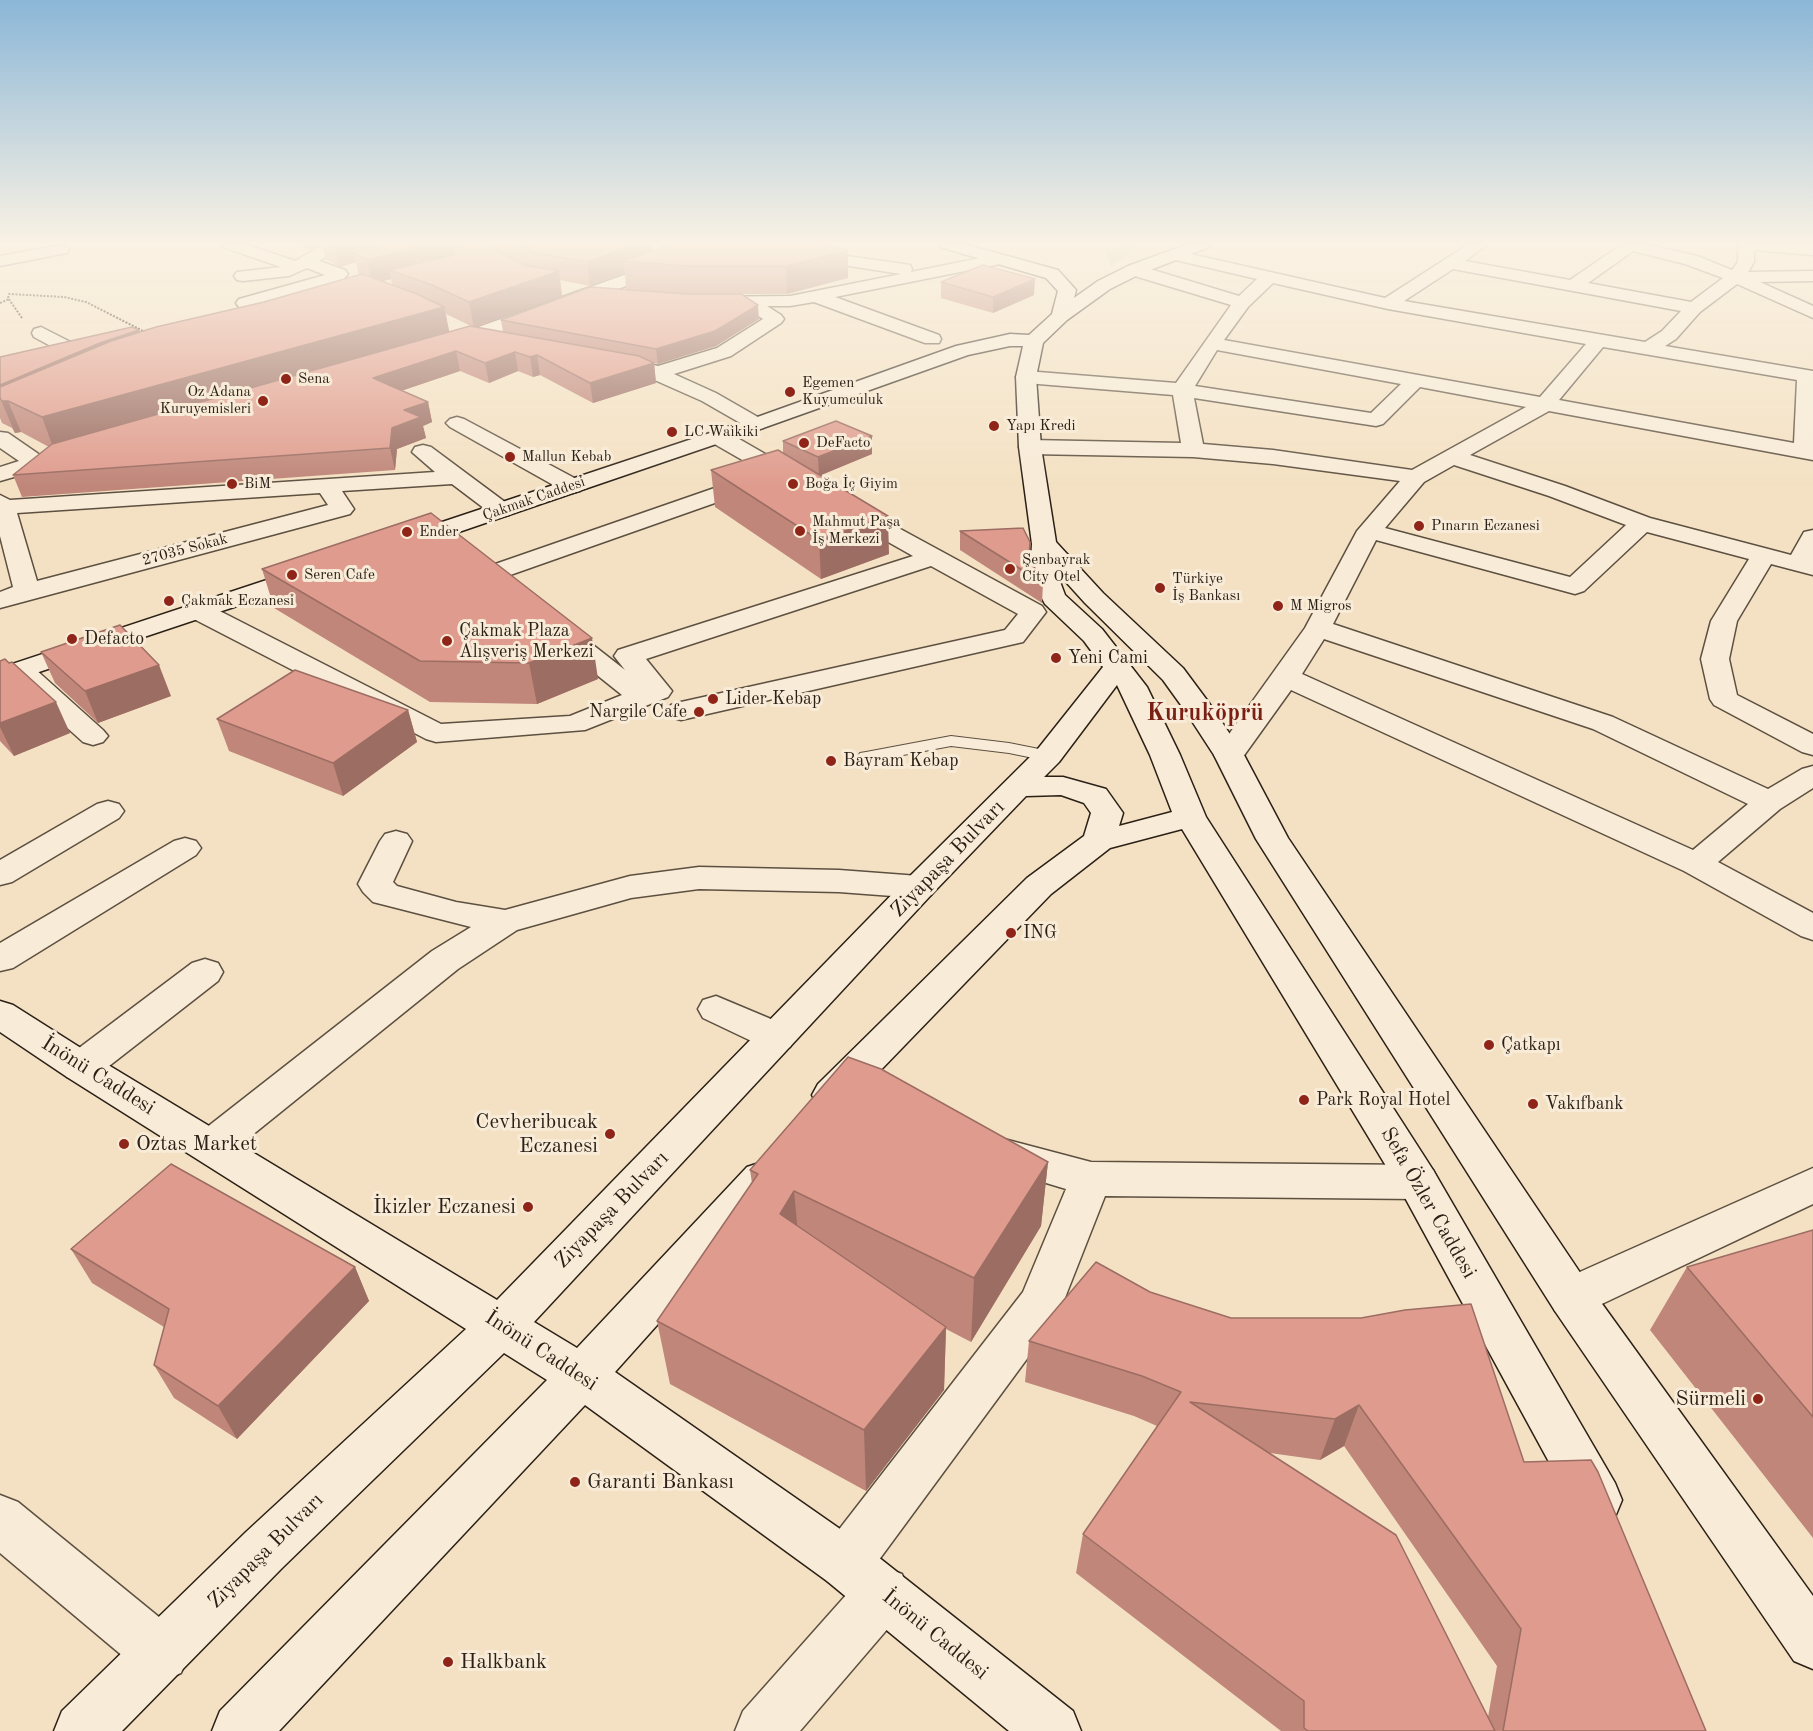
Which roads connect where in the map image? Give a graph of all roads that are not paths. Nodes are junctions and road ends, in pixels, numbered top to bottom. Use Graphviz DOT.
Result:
graph roads {
  1 [pos="507,325"];
  2 [pos="766,325"];
  3 [pos="891,325"];
  4 [pos="1052,325"];
  5 [pos="1226,325"];
  6 [pos="1506,325"];
  7 [pos="1678,325"];
  8 [pos="451,327"];
  9 [pos="41,333"];
  10 [pos="145,333"];
  11 [pos="473,337"];
  12 [pos="932,339"];
  13 [pos="1034,341"];
  14 [pos="1598,341"];
  15 [pos="508,343"];
  16 [pos="1212,343"];
  17 [pos="73,349"];
  18 [pos="1648,349"];
  19 [pos="429,350"];
  20 [pos="42,357"];
  21 [pos="588,358"];
  22 [pos="1027,371"];
  23 [pos="657,373"];
  24 [pos="1810,377"];
  25 [pos="83,379"];
  26 [pos="1416,380"];
  27 [pos="1182,390"];
  28 [pos="1544,405"];
  29 [pos="457,423"];
  30 [pos="756,424"];
  31 [pos="719,437"];
  32 [pos="0,438"];
  33 [pos="1030,447"];
  34 [pos="1194,450"];
  35 [pos="80,451"];
  36 [pos="423,452"];
  37 [pos="1809,453"];
  38 [pos="1450,456"];
  39 [pos="36,463"];
  40 [pos="779,472"];
  41 [pos="0,474"];
  42 [pos="454,477"];
  43 [pos="1416,477"];
  44 [pos="326,484"];
  45 [pos="572,486"];
  46 [pos="2,505"];
  47 [pos="501,510"];
  48 [pos="1642,523"];
  49 [pos="1369,531"];
  50 [pos="433,533"];
  51 [pos="1813,537"];
  52 [pos="1044,544"];
  53 [pos="388,548"];
  54 [pos="1764,555"];
  55 [pos="934,557"];
  56 [pos="332,566"];
  57 [pos="1805,566"];
  58 [pos="27,591"];
  59 [pos="0,600"];
  60 [pos="199,611"];
  61 [pos="542,618"];
  62 [pos="1318,628"];
  63 [pos="1118,666"];
  64 [pos="10,674"];
  65 [pos="1286,677"];
  66 [pos="642,697"];
  67 [pos="681,711"];
  68 [pos="93,736"];
  69 [pos="1813,746"];
  70 [pos="1229,754"];
  71 [pos="1047,756"];
  72 [pos="866,757"];
  73 [pos="1813,775"];
  74 [pos="1017,787"];
  75 [pos="1769,802"];
  76 [pos="108,812"];
  77 [pos="1190,817"];
  78 [pos="396,841"];
  79 [pos="1099,841"];
  80 [pos="185,848"];
  81 [pos="1696,864"];
  82 [pos="0,874"];
  83 [pos="919,887"];
  84 [pos="505,922"];
  85 [pos="1813,928"];
  86 [pos="0,959"];
  87 [pos="205,972"];
  88 [pos="716,1009"];
  89 [pos="0,1014"];
  90 [pos="777,1037"];
  91 [pos="81,1067"];
  92 [pos="836,1108"];
  93 [pos="965,1144"];
  94 [pos="211,1146"];
  95 [pos="785,1152"];
  96 [pos="1091,1179"];
  97 [pos="1418,1182"];
  98 [pos="1813,1186"];
  99 [pos="1570,1297"];
  100 [pos="1490,1309"];
  101 [pos="1446,1318"];
  102 [pos="501,1325"];
  103 [pos="582,1376"];
  104 [pos="0,1520"];
  105 [pos="1614,1540"];
  106 [pos="864,1578"];
  107 [pos="1813,1642"];
  108 [pos="162,1654"];
  109 [pos="82,1731"];
  110 [pos="240,1731"];
  111 [pos="763,1731"];
  112 [pos="1053,1731"];
  1 -- 11 [label="street"];
  2 -- 23 [label="street"];
  3 -- 12 [label="street"];
  4 -- 13 [label="street"];
  5 -- 16 [label="street"];
  6 -- 14 [label="street"];
  7 -- 18 [label="street"];
  8 -- 11 [label="street"];
  9 -- 17 [label="street"];
  10 -- 17 [label="street"];
  11 -- 15 [label="street"];
  11 -- 19 [label="street"];
  13 -- 22 [label="street, Sefa Özler Caddesi"];
  13 -- 30 [label="street, Çakmak Caddesi"];
  14 -- 18 [label="street"];
  14 -- 28 [label="street"];
  16 -- 26 [label="street"];
  16 -- 27 [label="street"];
  17 -- 20 [label="street"];
  17 -- 25 [label="street"];
  18 -- 24 [label="street"];
  21 -- 23 [label="street"];
  22 -- 27 [label="street"];
  22 -- 33 [label="street, Sefa Özler Caddesi"];
  23 -- 30 [label="street"];
  24 -- 37 [label="street"];
  26 -- 27 [label="street"];
  26 -- 28 [label="street"];
  27 -- 34 [label="street"];
  28 -- 37 [label="street"];
  28 -- 38 [label="street"];
  29 -- 45 [label="street"];
  30 -- 31 [label="street, Çakmak Caddesi"];
  31 -- 40 [label="street"];
  31 -- 45 [label="street, Çakmak Caddesi"];
  32 -- 39 [label="street"];
  33 -- 34 [label="street"];
  33 -- 52 [label="street, Sefa Özler Caddesi"];
  34 -- 43 [label="street"];
  35 -- 39 [label="street"];
  36 -- 42 [label="street"];
  38 -- 43 [label="street"];
  38 -- 48 [label="street"];
  39 -- 41 [label="street"];
  40 -- 50 [label="street"];
  40 -- 55 [label="street"];
  42 -- 44 [label="street"];
  42 -- 47 [label="street"];
  43 -- 49 [label="street"];
  44 -- 46 [label="street"];
  44 -- 58 [label="street, 27035 Sokak"];
  45 -- 47 [label="street, Çakmak Caddesi"];
  46 -- 58 [label="street"];
  47 -- 50 [label="street, Çakmak Caddesi"];
  48 -- 49 [label="street"];
  48 -- 54 [label="street"];
  49 -- 62 [label="street"];
  50 -- 53 [label="street, Çakmak Caddesi"];
  51 -- 57 [label="street"];
  52 -- 63 [label="street, Sefa Özler Caddesi"];
  52 -- 70 [label="street"];
  54 -- 57 [label="street"];
  54 -- 69 [label="street"];
  55 -- 66 [label="street"];
  55 -- 67 [label="street"];
  56 -- 60 [label="street"];
  58 -- 59 [label="street, 27035 Sokak"];
  60 -- 64 [label="street"];
  60 -- 66 [label="street"];
  61 -- 66 [label="street"];
  62 -- 65 [label="street"];
  62 -- 75 [label="street"];
  63 -- 71 [label="street, Ziyapaşa Bulvarı"];
  63 -- 77 [label="street, Sefa Özler Caddesi"];
  64 -- 68 [label="street"];
  65 -- 70 [label="street"];
  65 -- 81 [label="street"];
  70 -- 99 [label="street"];
  71 -- 72 [label="lane"];
  71 -- 74 [label="street, Ziyapaşa Bulvarı"];
  73 -- 75 [label="street"];
  74 -- 79 [label="street"];
  74 -- 83 [label="street, Ziyapaşa Bulvarı"];
  75 -- 81 [label="street"];
  76 -- 82 [label="street"];
  77 -- 79 [label="street"];
  77 -- 97 [label="street, Sefa Özler Caddesi"];
  78 -- 84 [label="street"];
  79 -- 92 [label="street"];
  80 -- 86 [label="street"];
  81 -- 85 [label="street"];
  83 -- 84 [label="street"];
  83 -- 90 [label="street, Ziyapaşa Bulvarı"];
  84 -- 94 [label="street"];
  87 -- 91 [label="street"];
  88 -- 90 [label="street"];
  89 -- 91 [label="street, İnönü Caddesi"];
  90 -- 102 [label="street, Ziyapaşa Bulvarı"];
  91 -- 94 [label="street, İnönü Caddesi"];
  93 -- 96 [label="street"];
  94 -- 102 [label="street, İnönü Caddesi"];
  95 -- 103 [label="street"];
  96 -- 97 [label="street"];
  96 -- 106 [label="street"];
  97 -- 100 [label="street, Sefa Özler Caddesi"];
  98 -- 99 [label="street"];
  99 -- 107 [label="street"];
  100 -- 101 [label="street"];
  100 -- 105 [label="street, Sefa Özler Caddesi"];
  102 -- 103 [label="street, İnönü Caddesi"];
  102 -- 108 [label="street, Ziyapaşa Bulvarı"];
  103 -- 106 [label="street, İnönü Caddesi"];
  103 -- 110 [label="street"];
  104 -- 108 [label="street"];
  106 -- 111 [label="street"];
  106 -- 112 [label="street, İnönü Caddesi"];
  108 -- 109 [label="street, Ziyapaşa Bulvarı"];
}
